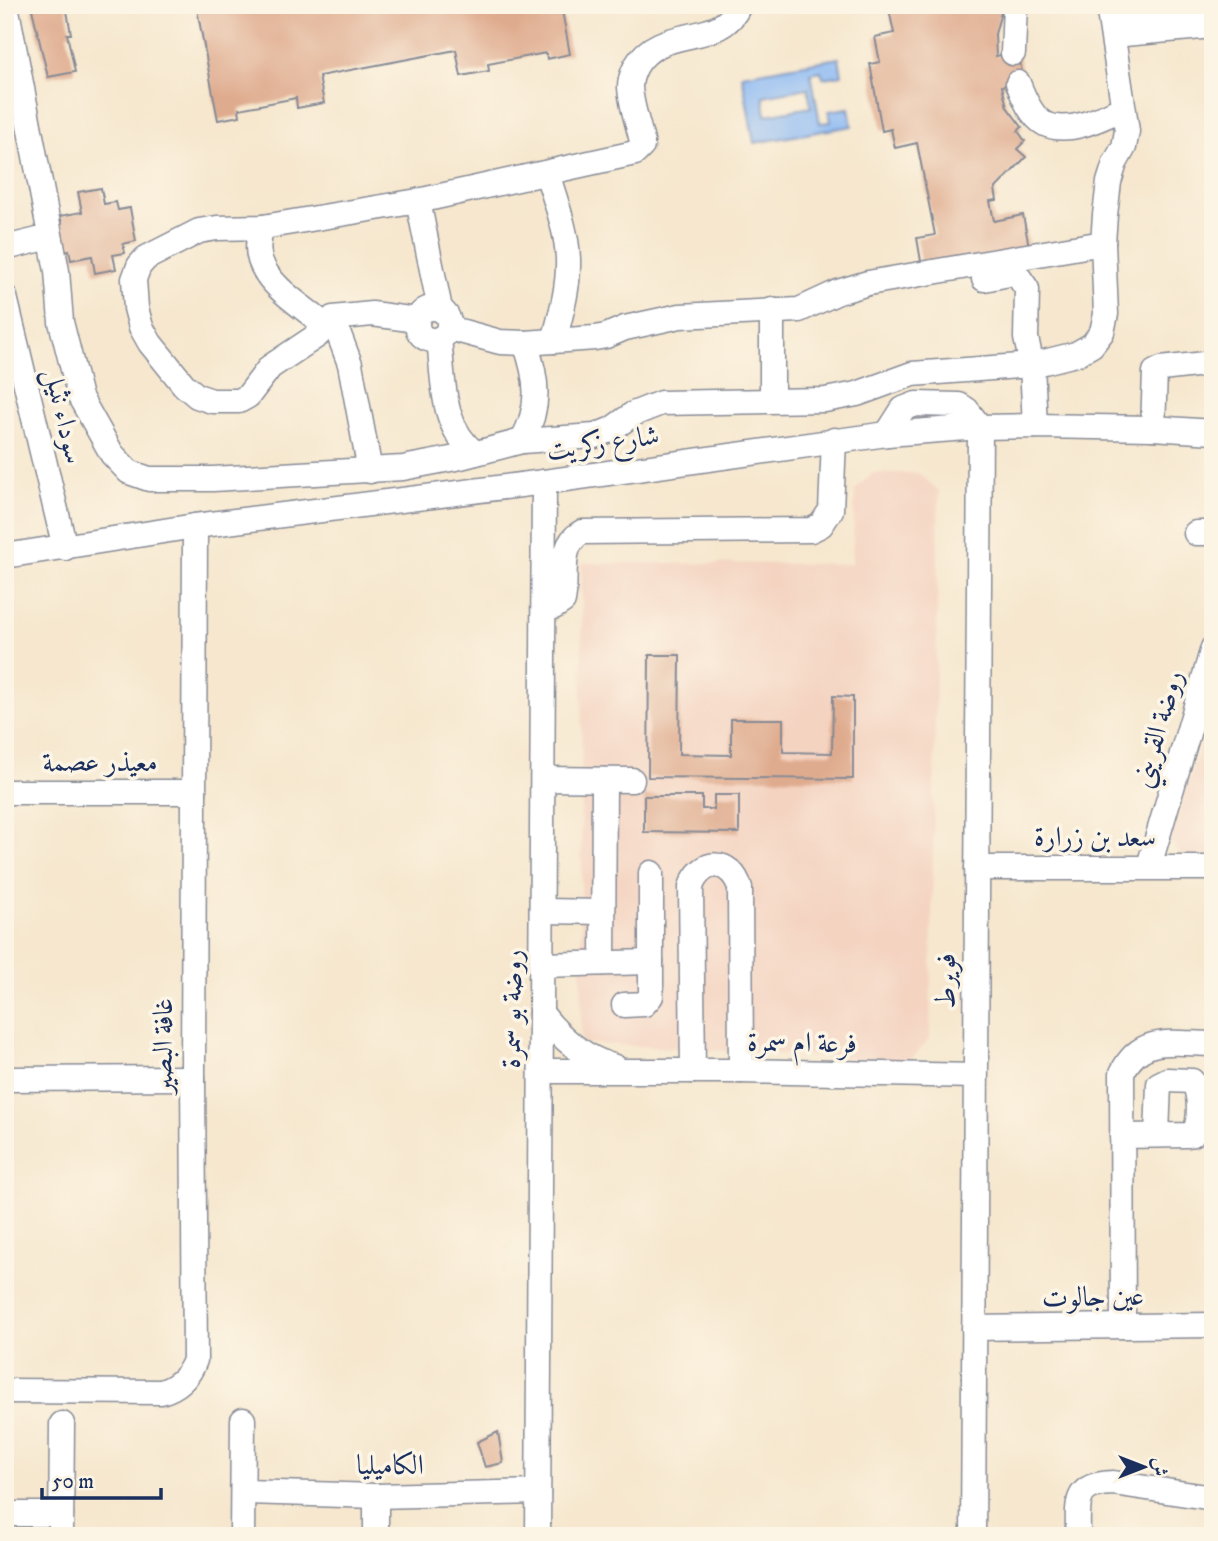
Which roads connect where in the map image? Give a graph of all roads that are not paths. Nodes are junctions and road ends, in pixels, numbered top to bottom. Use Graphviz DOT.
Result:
graph roads {
  1 [pos="6,5"];
  2 [pos="739,5"];
  3 [pos="1015,5"];
  4 [pos="1213,9"];
  5 [pos="1110,18"];
  6 [pos="1213,26"];
  7 [pos="1013,52"];
  8 [pos="1018,83"];
  9 [pos="1123,108"];
  10 [pos="547,173"];
  11 [pos="418,201"];
  12 [pos="263,227"];
  13 [pos="50,237"];
  14 [pos="1103,243"];
  15 [pos="5,248"];
  16 [pos="972,282"];
  17 [pos="5,297"];
  18 [pos="772,310"];
  19 [pos="443,325"];
  20 [pos="327,326"];
  21 [pos="554,341"];
  22 [pos="526,343"];
  23 [pos="1213,363"];
  24 [pos="1032,365"];
  25 [pos="772,400"];
  26 [pos="1035,426"];
  27 [pos="980,427"];
  28 [pos="1153,429"];
  29 [pos="1213,432"];
  30 [pos="834,440"];
  31 [pos="522,442"];
  32 [pos="475,453"];
  33 [pos="370,471"];
  34 [pos="544,482"];
  35 [pos="195,526"];
  36 [pos="65,548"];
  37 [pos="5,556"];
  38 [pos="544,608"];
  39 [pos="1213,648"];
  40 [pos="544,779"];
  41 [pos="604,780"];
  42 [pos="632,780"];
  43 [pos="5,792"];
  44 [pos="194,792"];
  45 [pos="1149,866"];
  46 [pos="1213,867"];
  47 [pos="977,868"];
  48 [pos="651,873"];
  49 [pos="543,911"];
  50 [pos="603,912"];
  51 [pos="650,962"];
  52 [pos="603,963"];
  53 [pos="542,965"];
  54 [pos="624,1005"];
  55 [pos="541,1013"];
  56 [pos="1213,1044"];
  57 [pos="541,1071"];
  58 [pos="693,1071"];
  59 [pos="741,1071"];
  60 [pos="629,1072"];
  61 [pos="975,1076"];
  62 [pos="192,1078"];
  63 [pos="5,1079"];
  64 [pos="1157,1135"];
  65 [pos="1122,1136"];
  66 [pos="1213,1325"];
  67 [pos="1123,1326"];
  68 [pos="974,1328"];
  69 [pos="5,1391"];
  70 [pos="243,1420"];
  71 [pos="62,1424"];
  72 [pos="243,1492"];
  73 [pos="538,1492"];
  74 [pos="376,1496"];
  75 [pos="1213,1498"];
  76 [pos="5,1514"];
  77 [pos="61,1525"];
  78 [pos="242,1536"];
  79 [pos="376,1536"];
  80 [pos="538,1536"];
  81 [pos="973,1536"];
  82 [pos="1078,1536"];
  1 -- 13 [label="street"];
  2 -- 10 [label="street"];
  3 -- 7 [label="street"];
  4 -- 5 [label="street"];
  5 -- 6 [label="street"];
  5 -- 9 [label="street"];
  8 -- 9 [label="street"];
  9 -- 14 [label="street"];
  10 -- 11 [label="street"];
  10 -- 21 [label="street"];
  11 -- 12 [label="street"];
  11 -- 19 [label="street"];
  12 -- 20 [label="street"];
  12 -- 20 [label="street"];
  13 -- 15 [label="street"];
  13 -- 33 [label="street"];
  14 -- 18 [label="street"];
  14 -- 24 [label="street"];
  16 -- 24 [label="street"];
  17 -- 36 [label="street, سوداء نثيل"];
  18 -- 21 [label="street"];
  18 -- 25 [label="street"];
  19 -- 20 [label="street"];
  19 -- 22 [label="street"];
  19 -- 32 [label="street"];
  20 -- 33 [label="street"];
  21 -- 22 [label="street"];
  22 -- 31 [label="street"];
  23 -- 28 [label="street"];
  24 -- 25 [label="street"];
  24 -- 26 [label="street"];
  25 -- 31 [label="street"];
  26 -- 27 [label="street, شارع زكريت"];
  26 -- 28 [label="street, شارع زكريت"];
  27 -- 30 [label="street, شارع زكريت"];
  27 -- 47 [label="street, فويرط"];
  28 -- 29 [label="street, شارع زكريت"];
  30 -- 34 [label="street, شارع زكريت"];
  30 -- 38 [label="street"];
  31 -- 32 [label="street"];
  32 -- 33 [label="street"];
  34 -- 35 [label="street, شارع زكريت"];
  34 -- 38 [label="street, روضة بو سمرة"];
  35 -- 36 [label="street, شارع زكريت"];
  35 -- 44 [label="street, غافة البصير"];
  36 -- 37 [label="street, شارع زكريت"];
  38 -- 40 [label="street, روضة بو سمرة"];
  39 -- 45 [label="street, روضة القريني"];
  40 -- 41 [label="street"];
  40 -- 49 [label="street, روضة بو سمرة"];
  41 -- 42 [label="street"];
  41 -- 50 [label="street"];
  43 -- 44 [label="street, معيذر عصمة"];
  44 -- 62 [label="street, غافة البصير"];
  45 -- 46 [label="street, سعد بن زرارة"];
  45 -- 47 [label="street, سعد بن زرارة"];
  47 -- 61 [label="street, فويرط"];
  48 -- 51 [label="street"];
  49 -- 50 [label="street"];
  49 -- 53 [label="street, روضة بو سمرة"];
  50 -- 52 [label="street"];
  51 -- 52 [label="street"];
  51 -- 54 [label="street"];
  52 -- 53 [label="street"];
  53 -- 55 [label="street, روضة بو سمرة"];
  55 -- 57 [label="street, روضة بو سمرة"];
  55 -- 60 [label="street, فرعة ام سمرة"];
  56 -- 65 [label="street"];
  57 -- 60 [label="street, فرعة ام سمرة"];
  57 -- 73 [label="street, روضة بو سمرة"];
  58 -- 59 [label="street, فرعة ام سمرة"];
  58 -- 59 [label="street"];
  58 -- 60 [label="street, فرعة ام سمرة"];
  59 -- 61 [label="street, فرعة ام سمرة"];
  61 -- 68 [label="street, فويرط"];
  62 -- 63 [label="street"];
  62 -- 69 [label="street, غافة البصير"];
  64 -- 65 [label="street"];
  65 -- 67 [label="street"];
  66 -- 67 [label="street, عين جالوت"];
  67 -- 68 [label="street, عين جالوت"];
  68 -- 81 [label="street, فويرط"];
  70 -- 72 [label="street"];
  71 -- 77 [label="street"];
  72 -- 74 [label="street, الكاميليا"];
  72 -- 78 [label="street"];
  73 -- 74 [label="street, الكاميليا"];
  73 -- 80 [label="street, روضة بو سمرة"];
  74 -- 79 [label="street"];
  75 -- 82 [label="street"];
  76 -- 77 [label="street"];
}
